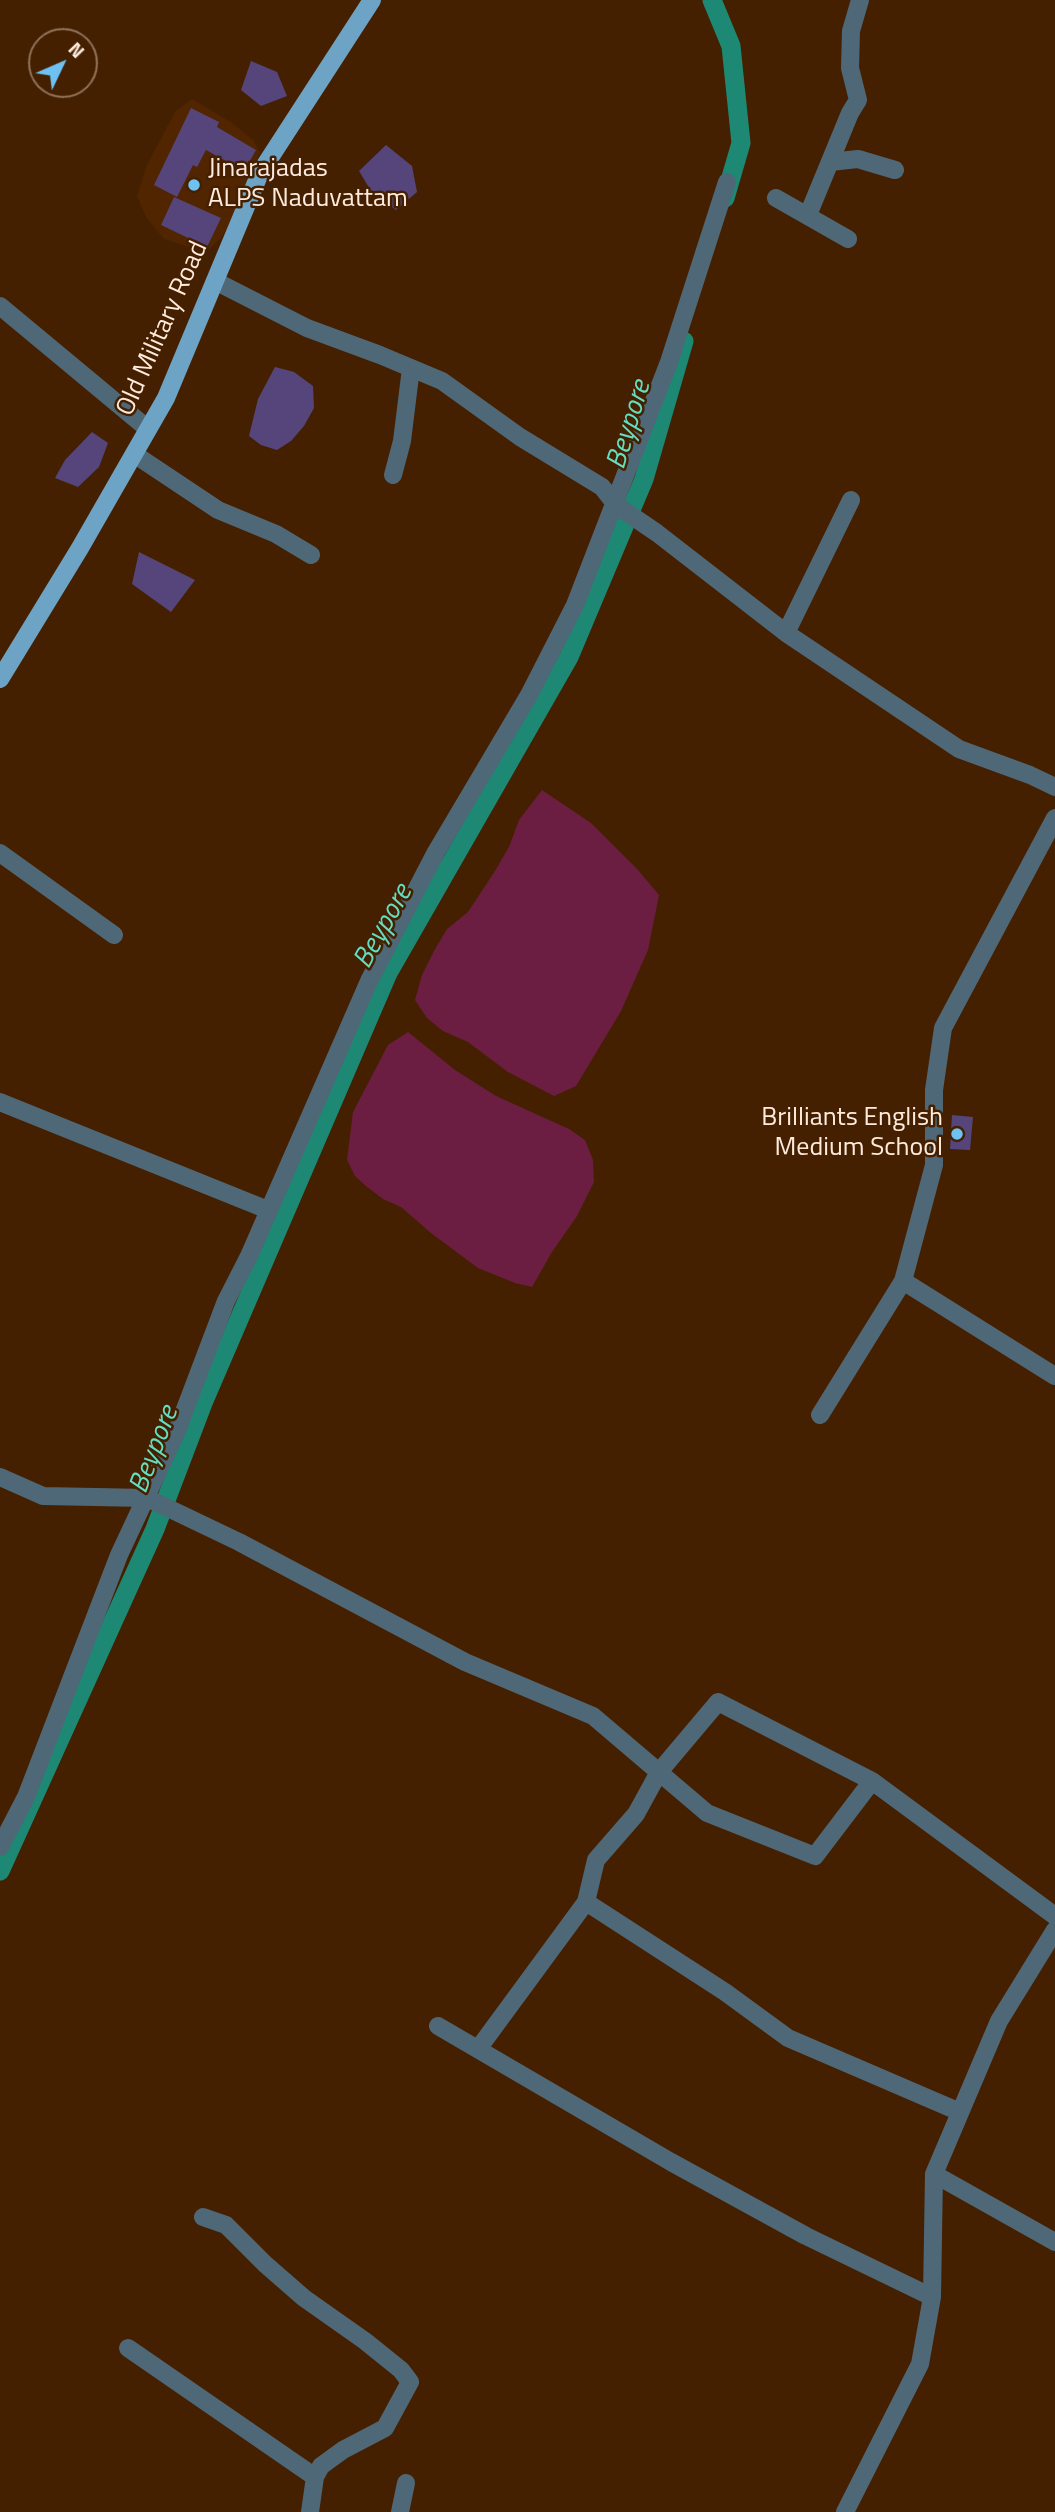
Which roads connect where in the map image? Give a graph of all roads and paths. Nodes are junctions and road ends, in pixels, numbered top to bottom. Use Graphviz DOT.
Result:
graph roads {
  1 [pos="372,0"];
  2 [pos="860,0"];
  3 [pos="830,162"];
  4 [pos="895,170"];
  5 [pos="727,182"];
  6 [pos="776,198"];
  7 [pos="808,215"];
  8 [pos="848,239"];
  9 [pos="215,281"];
  10 [pos="0,306"];
  11 [pos="411,368"];
  12 [pos="148,429"];
  13 [pos="134,454"];
  14 [pos="393,475"];
  15 [pos="851,500"];
  16 [pos="616,505"];
  17 [pos="311,555"];
  18 [pos="786,634"];
  19 [pos="0,678"];
  20 [pos="1055,787"];
  21 [pos="1055,818"];
  22 [pos="0,853"];
  23 [pos="114,935"];
  24 [pos="0,1102"];
  25 [pos="268,1210"];
  26 [pos="903,1281"];
  27 [pos="1055,1376"];
  28 [pos="820,1415"];
  29 [pos="0,1477"];
  30 [pos="147,1498"];
  31 [pos="659,1772"];
  32 [pos="872,1781"];
  33 [pos="0,1847"];
  34 [pos="586,1902"];
  35 [pos="1055,1916"];
  36 [pos="1055,1930"];
  37 [pos="438,2026"];
  38 [pos="478,2049"];
  39 [pos="960,2112"];
  40 [pos="934,2174"];
  41 [pos="203,2217"];
  42 [pos="1055,2242"];
  43 [pos="932,2297"];
  44 [pos="128,2348"];
  45 [pos="315,2477"];
  46 [pos="406,2483"];
  47 [pos="310,2512"];
  48 [pos="400,2512"];
  49 [pos="845,2512"];
  1 -- 9 [label="main road, Old Military Road"];
  2 -- 3 [label="street"];
  3 -- 4 [label="street"];
  3 -- 7 [label="street"];
  5 -- 16 [label="street"];
  6 -- 7 [label="street"];
  7 -- 8 [label="street"];
  9 -- 11 [label="street"];
  9 -- 12 [label="main road, Old Military Road"];
  10 -- 12 [label="street"];
  11 -- 14 [label="street"];
  11 -- 16 [label="street"];
  12 -- 13 [label="main road, Old Military Road"];
  13 -- 17 [label="street"];
  13 -- 19 [label="main road, Old Military Road"];
  15 -- 18 [label="street"];
  16 -- 18 [label="street"];
  16 -- 25 [label="street"];
  18 -- 20 [label="street"];
  21 -- 26 [label="street"];
  22 -- 23 [label="street"];
  24 -- 25 [label="street"];
  25 -- 30 [label="street"];
  26 -- 27 [label="street"];
  26 -- 28 [label="street"];
  29 -- 30 [label="street"];
  30 -- 31 [label="street"];
  30 -- 33 [label="street"];
  31 -- 32 [label="street"];
  31 -- 32 [label="street"];
  31 -- 34 [label="street"];
  32 -- 35 [label="street"];
  34 -- 38 [label="street"];
  34 -- 39 [label="street"];
  36 -- 39 [label="street"];
  37 -- 38 [label="street"];
  38 -- 43 [label="street"];
  39 -- 40 [label="street"];
  40 -- 42 [label="street"];
  40 -- 43 [label="street"];
  41 -- 45 [label="street"];
  43 -- 49 [label="street"];
  44 -- 45 [label="street"];
  45 -- 47 [label="street"];
  46 -- 48 [label="street"];
}
